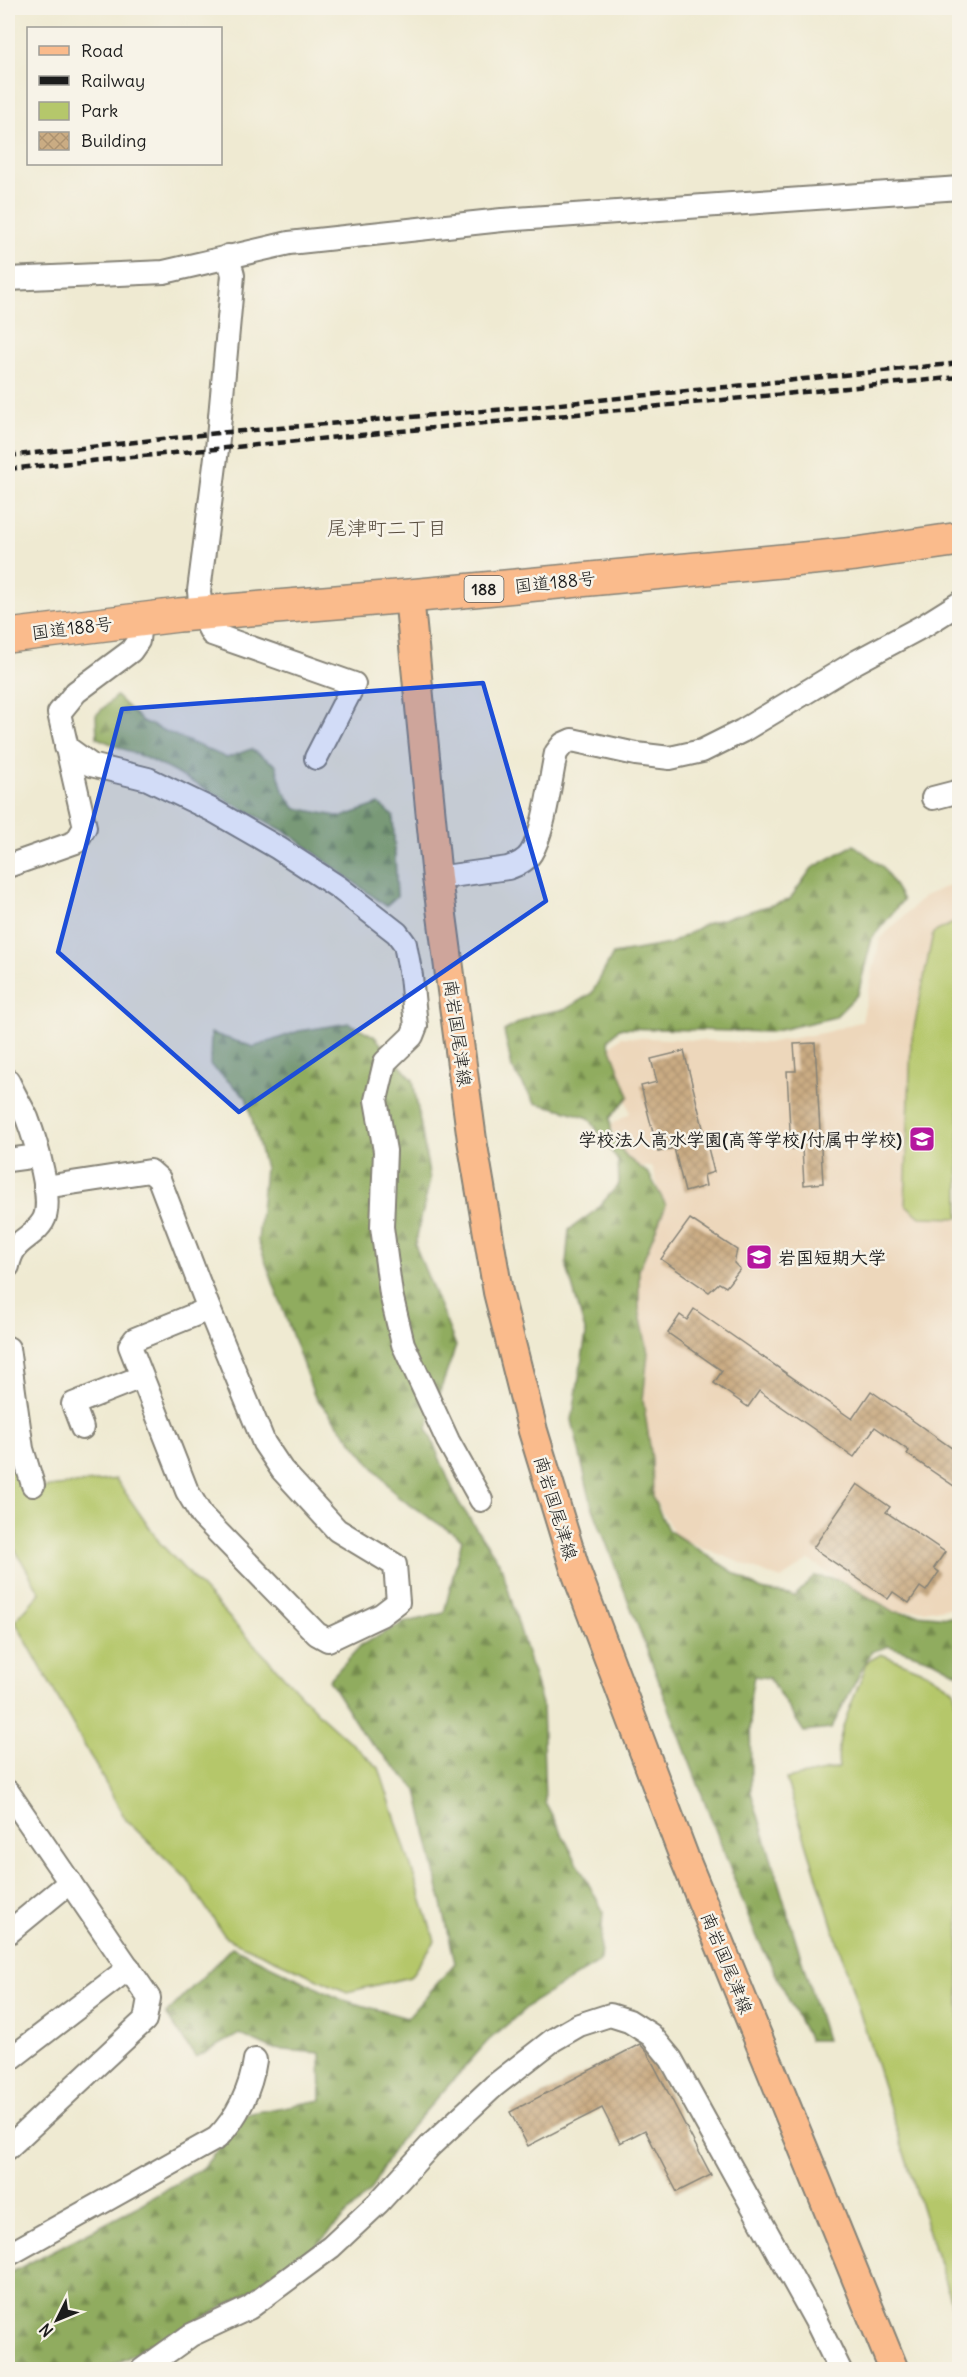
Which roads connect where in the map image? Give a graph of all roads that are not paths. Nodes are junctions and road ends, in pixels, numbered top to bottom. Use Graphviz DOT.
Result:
graph roads {
  1 [pos="960,188"];
  2 [pos="228,256"];
  3 [pos="8,279"];
  4 [pos="960,539"];
  5 [pos="409,596"];
  6 [pos="960,603"];
  7 [pos="201,613"];
  8 [pos="140,620"];
  9 [pos="8,636"];
  10 [pos="66,747"];
  11 [pos="316,758"];
  12 [pos="960,791"];
  13 [pos="933,798"];
  14 [pos="8,866"];
  15 [pos="437,878"];
  16 [pos="8,1082"];
  17 [pos="38,1156"];
  18 [pos="8,1160"];
  19 [pos="45,1187"];
  20 [pos="8,1266"];
  21 [pos="208,1309"];
  22 [pos="8,1348"];
  23 [pos="141,1377"];
  24 [pos="82,1428"];
  25 [pos="33,1485"];
  26 [pos="481,1500"];
  27 [pos="10,1802"];
  28 [pos="70,1882"];
  29 [pos="8,1933"];
  30 [pos="129,1968"];
  31 [pos="255,2060"];
  32 [pos="8,2061"];
  33 [pos="8,2148"];
  34 [pos="8,2255"];
  35 [pos="142,2370"];
  36 [pos="840,2370"];
  37 [pos="894,2370"];
  1 -- 2 [label="street"];
  2 -- 3 [label="street"];
  2 -- 7 [label="street"];
  4 -- 5 [label="highway, 国道188号 / 188"];
  5 -- 7 [label="highway, 国道188号 / 188"];
  5 -- 15 [label="main road, 南岩国尾津線"];
  6 -- 15 [label="street"];
  7 -- 8 [label="highway, 国道188号 / 188"];
  7 -- 11 [label="street"];
  8 -- 9 [label="highway, 国道188号 / 188"];
  8 -- 10 [label="street"];
  10 -- 14 [label="street"];
  10 -- 26 [label="street"];
  12 -- 13 [label="street"];
  15 -- 37 [label="main road, 南岩国尾津線"];
  16 -- 17 [label="street"];
  17 -- 18 [label="street"];
  17 -- 19 [label="street"];
  19 -- 20 [label="street"];
  19 -- 21 [label="street"];
  21 -- 23 [label="street"];
  21 -- 23 [label="street"];
  22 -- 25 [label="street"];
  23 -- 24 [label="street"];
  27 -- 28 [label="street"];
  28 -- 29 [label="street"];
  28 -- 30 [label="street"];
  30 -- 32 [label="street"];
  30 -- 33 [label="street"];
  31 -- 34 [label="street"];
  35 -- 36 [label="street"];
}
